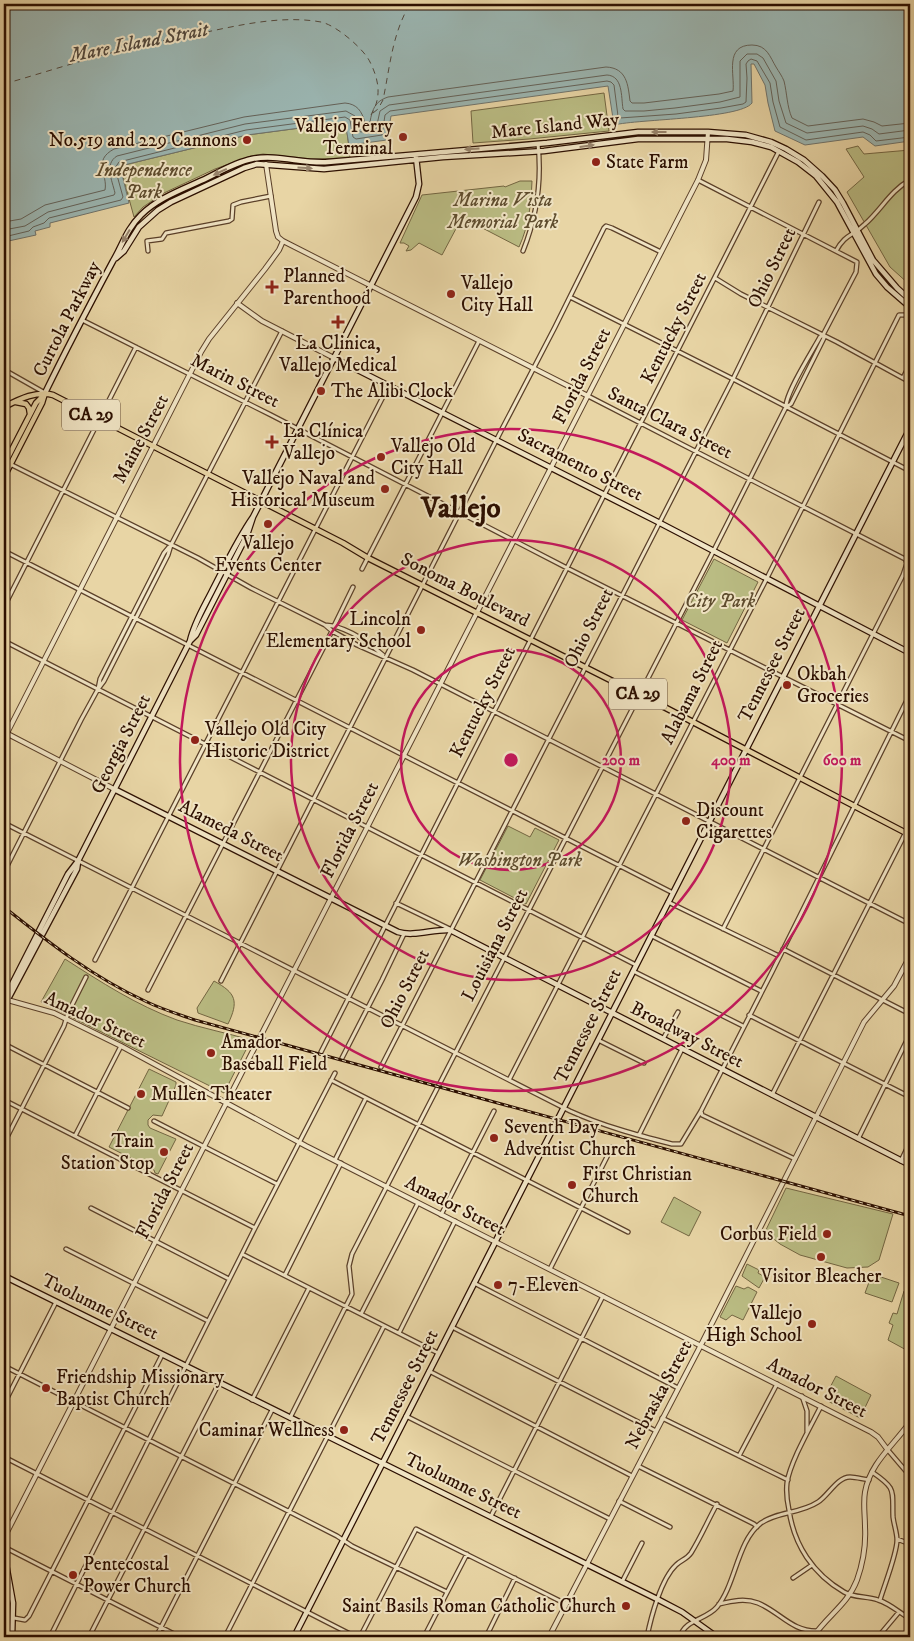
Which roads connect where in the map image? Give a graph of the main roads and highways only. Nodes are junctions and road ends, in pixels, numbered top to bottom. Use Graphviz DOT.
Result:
graph roads {
  1 [pos="416,154"];
  2 [pos="266,158"];
  3 [pos="417,160"];
  4 [pos="266,164"];
  5 [pos="141,215"];
  6 [pos="145,220"];
  7 [pos="115,259"];
  8 [pos="910,300"];
  9 [pos="910,307"];
  10 [pos="334,358"];
  11 [pos="45,393"];
  12 [pos="14,402"];
  13 [pos="4,407"];
  14 [pos="30,414"];
  15 [pos="910,428"];
  16 [pos="4,465"];
  17 [pos="4,477"];
  18 [pos="262,501"];
  19 [pos="820,606"];
  20 [pos="910,653"];
  21 [pos="746,750"];
  22 [pos="114,789"];
  23 [pos="908,834"];
  24 [pos="450,930"];
  25 [pos="5,999"];
  26 [pos="4,1005"];
  27 [pos="612,1013"];
  28 [pos="910,1165"];
  29 [pos="4,1276"];
  30 [pos="382,1464"];
  31 [pos="4,1553"];
  32 [pos="4,1582"];
  33 [pos="12,1599"];
  34 [pos="6,1600"];
  35 [pos="7,1609"];
  36 [pos="7,1622"];
  37 [pos="4,1629"];
  38 [pos="6,1637"];
  39 [pos="12,1637"];
  40 [pos="294,1637"];
  41 [pos="717,1637"];
  1 -- 2 [label="main road, Mare Island Way"];
  1 -- 3 [label="main road, Georgia Street"];
  8 -- 1 [label="main road, Mare Island Way, one-way"];
  2 -- 4 [label="main road"];
  2 -- 5 [label="main road, Mare Island Way, one-way"];
  4 -- 3 [label="main road, Mare Island Way, one-way"];
  3 -- 9 [label="main road, Mare Island Way, one-way"];
  3 -- 10 [label="main road, Georgia Street"];
  4 -- 6 [label="main road, Mare Island Way"];
  5 -- 7 [label="main road, Curtola Parkway, one-way"];
  6 -- 7 [label="main road, Curtola Parkway"];
  7 -- 11 [label="main road, Curtola Parkway"];
  10 -- 18 [label="main road, Georgia Street"];
  10 -- 19 [label="main road, Sacramento Street"];
  11 -- 12 [label="main road, CA 29"];
  11 -- 14 [label="main road, Curtola Parkway"];
  11 -- 17 [label="main road, Curtola Parkway"];
  11 -- 18 [label="main road, Sonoma Boulevard / CA 29"];
  12 -- 13 [label="main road, CA 29"];
  12 -- 14 [label="main road"];
  14 -- 16 [label="main road, Curtola Parkway"];
  15 -- 19 [label="main road, Tennessee Street"];
  18 -- 21 [label="main road, Sonoma Boulevard / CA 29"];
  18 -- 22 [label="main road, Georgia Street"];
  19 -- 20 [label="main road, Sacramento Street"];
  19 -- 21 [label="main road, Tennessee Street"];
  21 -- 23 [label="main road, Sonoma Boulevard / CA 29"];
  21 -- 27 [label="main road, Tennessee Street"];
  22 -- 24 [label="main road, Alameda Street"];
  22 -- 25 [label="main road, Georgia Street"];
  24 -- 27 [label="main road, Broadway Street"];
  25 -- 26 [label="main road, Georgia Street"];
  27 -- 28 [label="main road, Broadway Street"];
  27 -- 30 [label="main road, Tennessee Street"];
  29 -- 30 [label="main road, Tuolumne Street"];
  30 -- 40 [label="main road, Tennessee Street"];
  30 -- 41 [label="main road, Tuolumne Street"];
  31 -- 33 [label="main road"];
  32 -- 33 [label="main road"];
  32 -- 34 [label="main road"];
  33 -- 34 [label="main road"];
  33 -- 35 [label="main road"];
  33 -- 39 [label="main road"];
  34 -- 35 [label="main road"];
  35 -- 36 [label="main road"];
  36 -- 37 [label="main road"];
  36 -- 38 [label="main road"];
}
